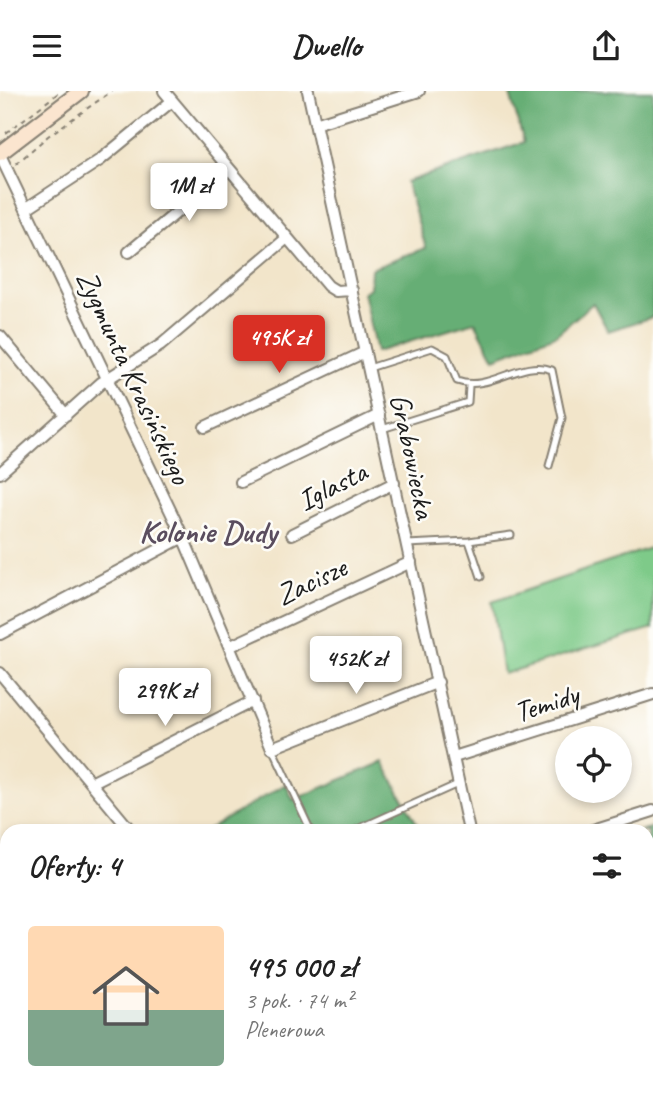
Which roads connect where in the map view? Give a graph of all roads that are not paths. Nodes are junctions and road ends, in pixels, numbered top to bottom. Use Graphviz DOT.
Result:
graph roads {
  1 [pos="81,91"];
  2 [pos="164,91"];
  3 [pos="308,91"];
  4 [pos="419,91"];
  5 [pos="172,101"];
  6 [pos="315,124"];
  7 [pos="0,154"];
  8 [pos="229,169"];
  9 [pos="27,208"];
  10 [pos="287,238"];
  11 [pos="129,252"];
  12 [pos="352,289"];
  13 [pos="0,336"];
  14 [pos="10,348"];
  15 [pos="365,352"];
  16 [pos="0,356"];
  17 [pos="369,368"];
  18 [pos="107,379"];
  19 [pos="469,386"];
  20 [pos="66,415"];
  21 [pos="379,415"];
  22 [pos="205,427"];
  23 [pos="382,429"];
  24 [pos="549,466"];
  25 [pos="0,473"];
  26 [pos="241,482"];
  27 [pos="394,482"];
  28 [pos="292,534"];
  29 [pos="510,535"];
  30 [pos="183,537"];
  31 [pos="469,541"];
  32 [pos="407,544"];
  33 [pos="411,562"];
  34 [pos="481,577"];
  35 [pos="0,634"];
  36 [pos="231,646"];
  37 [pos="0,673"];
  38 [pos="438,681"];
  39 [pos="653,694"];
  40 [pos="253,701"];
  41 [pos="270,743"];
  42 [pos="454,757"];
  43 [pos="91,783"];
  44 [pos="460,783"];
  45 [pos="653,811"];
  46 [pos="125,824"];
  47 [pos="308,824"];
  48 [pos="369,824"];
  49 [pos="468,824"];
  50 [pos="612,824"];
  1 -- 7 [label="main road"];
  2 -- 5 [label="street"];
  3 -- 6 [label="street, Grabowiecka"];
  4 -- 6 [label="street"];
  5 -- 8 [label="street"];
  5 -- 9 [label="street"];
  6 -- 12 [label="street, Grabowiecka"];
  7 -- 9 [label="street, Zygmunta Krasińskiego"];
  8 -- 10 [label="street"];
  8 -- 11 [label="street"];
  9 -- 18 [label="street, Zygmunta Krasińskiego"];
  10 -- 12 [label="street"];
  10 -- 18 [label="street"];
  12 -- 15 [label="street, Grabowiecka"];
  13 -- 14 [label="street"];
  14 -- 16 [label="street"];
  14 -- 20 [label="street"];
  15 -- 17 [label="street, Grabowiecka"];
  15 -- 22 [label="street"];
  17 -- 19 [label="lane"];
  17 -- 21 [label="street, Grabowiecka"];
  18 -- 20 [label="street"];
  18 -- 30 [label="street, Zygmunta Krasińskiego"];
  19 -- 23 [label="lane"];
  19 -- 24 [label="lane"];
  20 -- 25 [label="street"];
  21 -- 23 [label="street, Grabowiecka"];
  21 -- 26 [label="street"];
  23 -- 27 [label="street, Grabowiecka"];
  27 -- 28 [label="street, Iglasta"];
  27 -- 32 [label="street, Grabowiecka"];
  29 -- 31 [label="lane"];
  30 -- 35 [label="street"];
  30 -- 36 [label="street, Zygmunta Krasińskiego"];
  31 -- 32 [label="lane"];
  31 -- 34 [label="lane"];
  32 -- 33 [label="street, Grabowiecka"];
  33 -- 36 [label="street, Zacisze"];
  33 -- 38 [label="street, Grabowiecka"];
  36 -- 40 [label="street, Zygmunta Krasińskiego"];
  37 -- 43 [label="street"];
  38 -- 41 [label="street"];
  38 -- 42 [label="street, Grabowiecka"];
  39 -- 42 [label="street, Temidy"];
  40 -- 41 [label="street, Zygmunta Krasińskiego"];
  40 -- 43 [label="street"];
  41 -- 47 [label="lane"];
  42 -- 44 [label="street, Grabowiecka"];
  43 -- 46 [label="street"];
  44 -- 48 [label="lane"];
  44 -- 49 [label="street, Grabowiecka"];
  45 -- 50 [label="street"];
}
